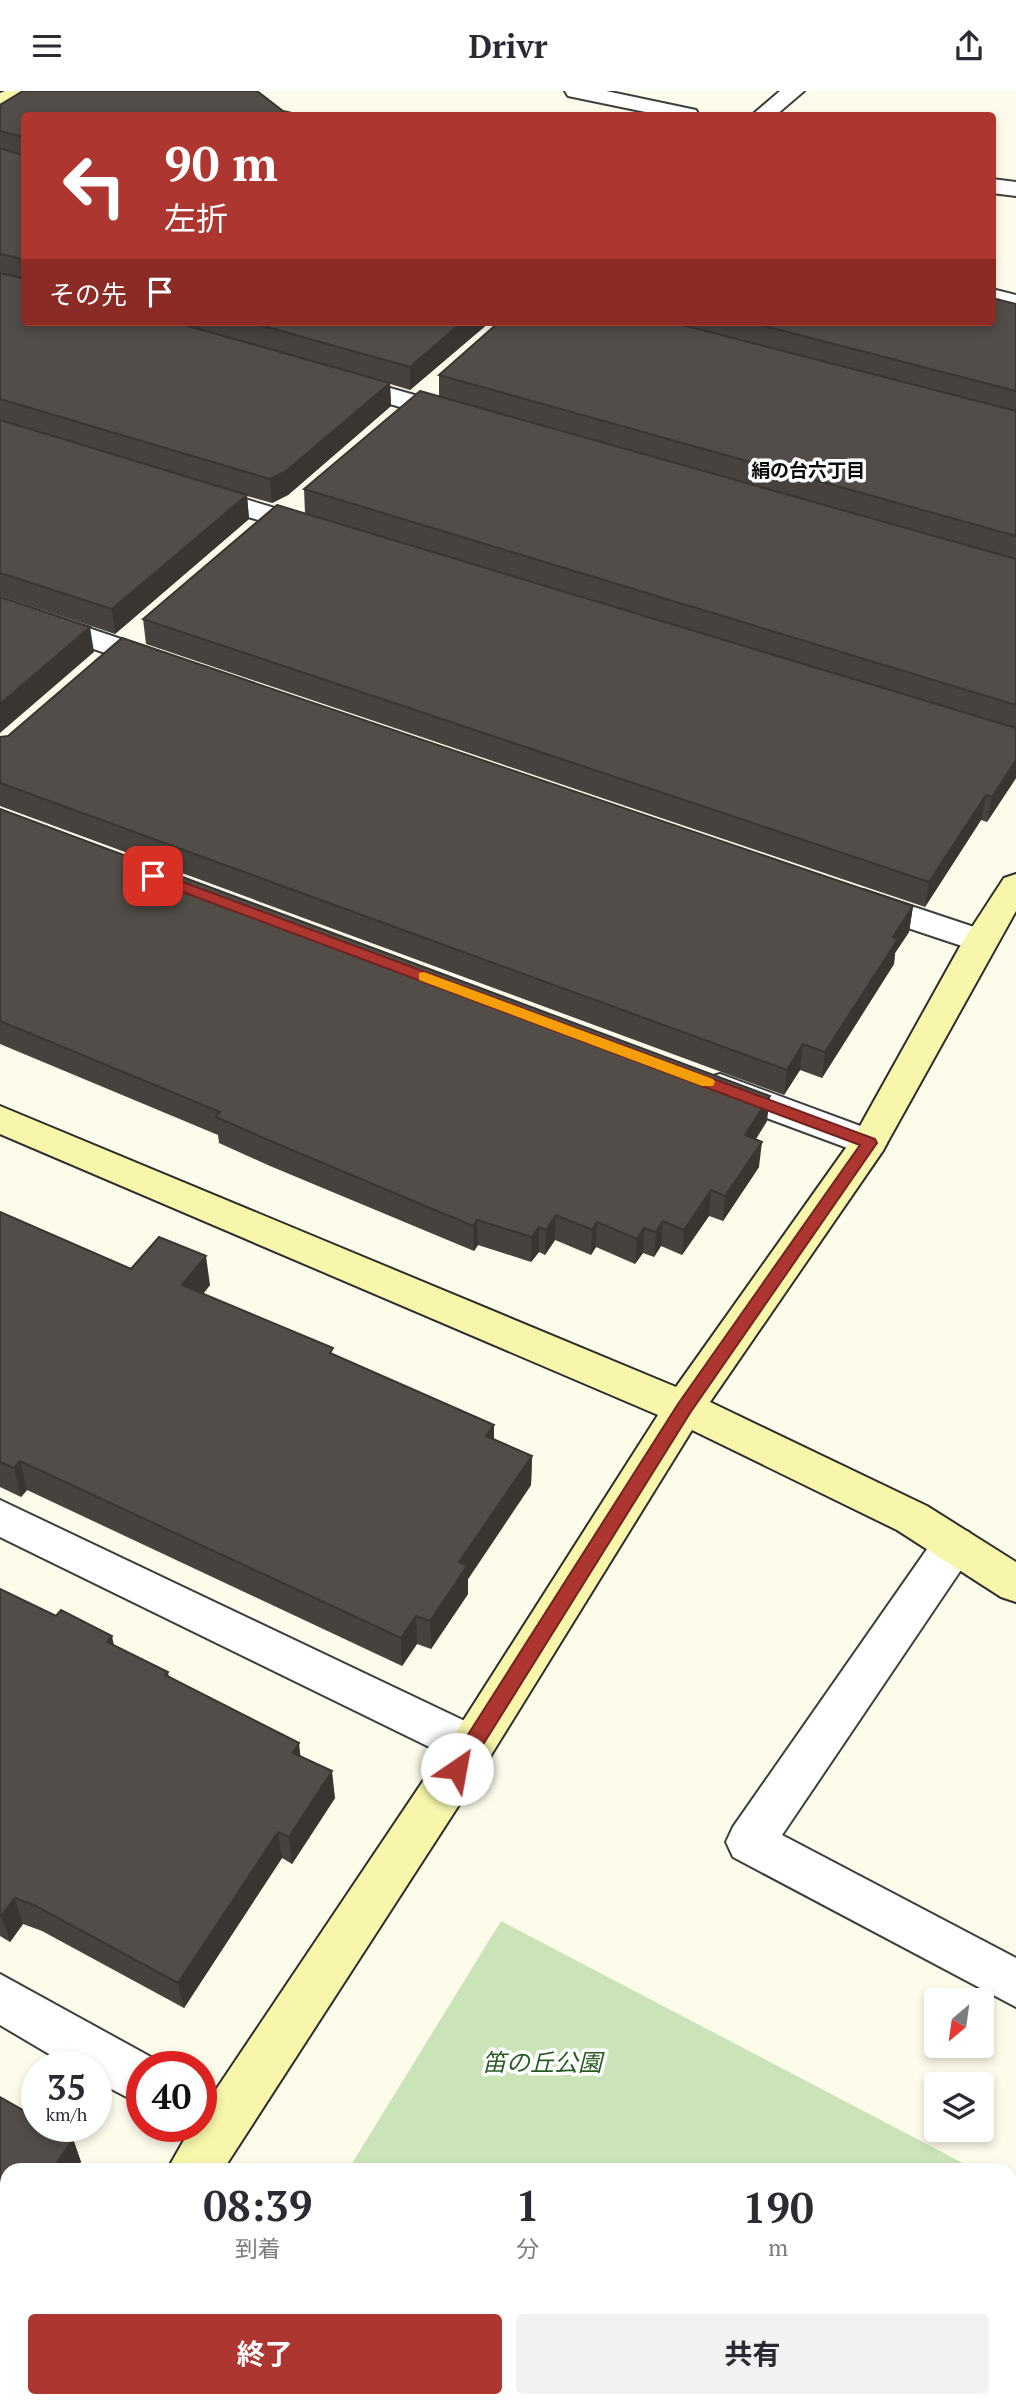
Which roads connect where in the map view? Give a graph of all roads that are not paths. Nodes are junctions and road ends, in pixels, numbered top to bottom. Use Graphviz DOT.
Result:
graph roads {
  1 [pos="24,91"];
  2 [pos="576,91"];
  3 [pos="793,91"];
  4 [pos="0,101"];
  5 [pos="674,112"];
  6 [pos="767,112"];
  7 [pos="996,186"];
  8 [pos="1016,189"];
  9 [pos="996,297"];
  10 [pos="1016,302"];
  11 [pos="311,373"];
  12 [pos="435,385"];
  13 [pos="414,403"];
  14 [pos="393,421"];
  15 [pos="481,422"];
  16 [pos="169,484"];
  17 [pos="299,503"];
  18 [pos="262,525"];
  19 [pos="339,536"];
  20 [pos="0,607"];
  21 [pos="197,675"];
  22 [pos="1016,885"];
  23 [pos="837,892"];
  24 [pos="981,941"];
  25 [pos="688,1075"];
  26 [pos="0,1119"];
  27 [pos="869,1143"];
  28 [pos="684,1408"];
  29 [pos="0,1517"];
  30 [pos="954,1545"];
  31 [pos="1016,1584"];
  32 [pos="472,1746"];
  33 [pos="1016,1984"];
  34 [pos="0,1998"];
  35 [pos="126,2071"];
  36 [pos="217,2111"];
  37 [pos="203,2142"];
  38 [pos="196,2163"];
  1 -- 4 [label="street"];
  2 -- 5 [label="street"];
  3 -- 6 [label="street"];
  7 -- 8 [label="street"];
  9 -- 10 [label="street"];
  11 -- 13 [label="street"];
  12 -- 13 [label="street"];
  13 -- 14 [label="street"];
  13 -- 15 [label="street"];
  16 -- 18 [label="street"];
  17 -- 18 [label="street"];
  18 -- 19 [label="street"];
  20 -- 21 [label="street"];
  22 -- 24 [label="street"];
  23 -- 24 [label="street"];
  24 -- 27 [label="street"];
  25 -- 27 [label="street"];
  26 -- 28 [label="street"];
  27 -- 28 [label="street"];
  28 -- 30 [label="street"];
  28 -- 32 [label="street"];
  29 -- 32 [label="street"];
  30 -- 31 [label="street"];
  30 -- 33 [label="street"];
  32 -- 36 [label="street"];
  34 -- 35 [label="street"];
  37 -- 38 [label="street"];
}
